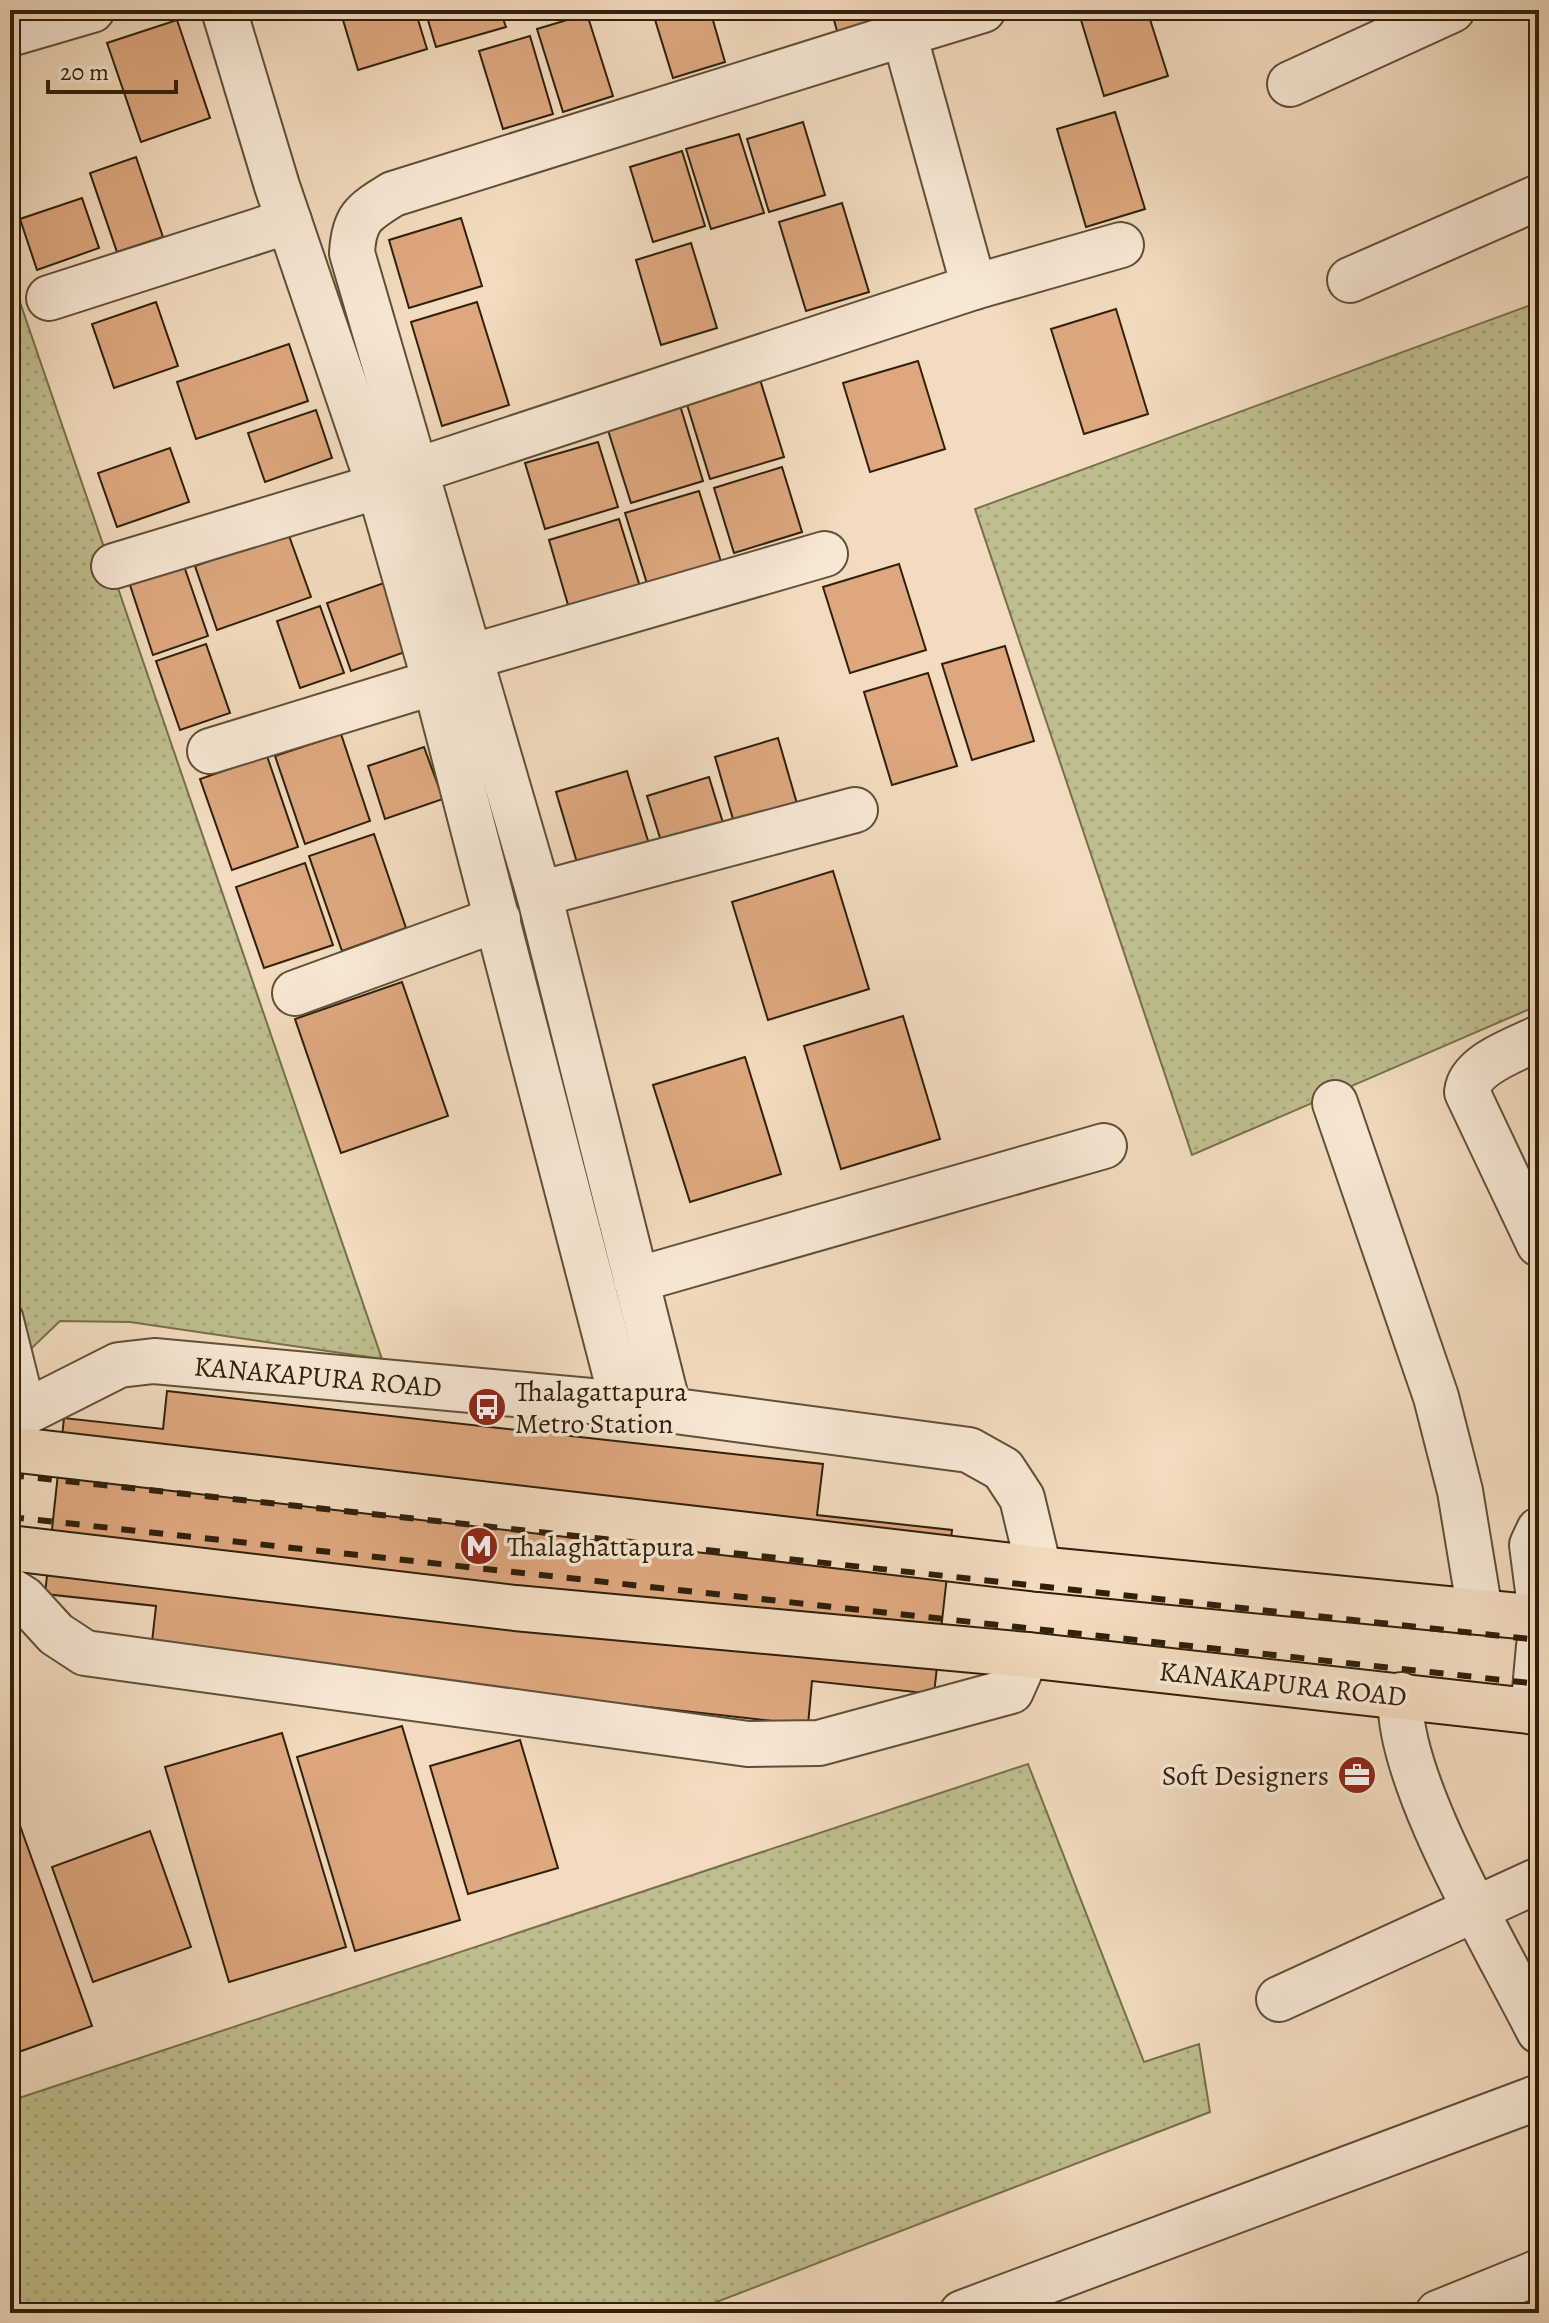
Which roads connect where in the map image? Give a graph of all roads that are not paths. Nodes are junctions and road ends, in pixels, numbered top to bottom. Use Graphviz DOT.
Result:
graph roads {
  1 [pos="92,10"];
  2 [pos="224,10"];
  3 [pos="983,10"];
  4 [pos="1452,10"];
  5 [pos="10,34"];
  6 [pos="904,34"];
  7 [pos="1290,84"];
  8 [pos="1539,197"];
  9 [pos="289,221"];
  10 [pos="1121,245"];
  11 [pos="1350,280"];
  12 [pos="974,287"];
  13 [pos="49,298"];
  14 [pos="397,479"];
  15 [pos="825,554"];
  16 [pos="114,566"];
  17 [pos="452,669"];
  18 [pos="210,751"];
  19 [pos="855,810"];
  20 [pos="539,894"];
  21 [pos="498,919"];
  22 [pos="295,993"];
  23 [pos="1539,1038"];
  24 [pos="1335,1103"];
  25 [pos="1104,1146"];
  26 [pos="1539,1244"];
  27 [pos="636,1280"];
  28 [pos="10,1316"];
  29 [pos="623,1404"];
  30 [pos="669,1410"];
  31 [pos="22,1414"];
  32 [pos="10,1449"];
  33 [pos="1539,1530"];
  34 [pos="10,1548"];
  35 [pos="1039,1569"];
  36 [pos="10,1590"];
  37 [pos="1539,1599"];
  38 [pos="1480,1612"];
  39 [pos="1539,1618"];
  40 [pos="1539,1646"];
  41 [pos="1027,1655"];
  42 [pos="1401,1695"];
  43 [pos="1536,1712"];
  44 [pos="1539,1880"];
  45 [pos="1476,1907"];
  46 [pos="1279,1999"];
  47 [pos="1539,2031"];
  48 [pos="1539,2097"];
  49 [pos="1539,2272"];
  50 [pos="962,2313"];
  51 [pos="1438,2313"];
  1 -- 5 [label="street"];
  2 -- 9 [label="street"];
  3 -- 6 [label="street"];
  4 -- 7 [label="street"];
  6 -- 12 [label="street"];
  6 -- 14 [label="street"];
  8 -- 11 [label="street"];
  9 -- 13 [label="street"];
  9 -- 14 [label="street"];
  10 -- 12 [label="street"];
  12 -- 14 [label="street"];
  14 -- 16 [label="street"];
  14 -- 17 [label="street"];
  15 -- 17 [label="street"];
  17 -- 18 [label="street"];
  17 -- 20 [label="street"];
  17 -- 21 [label="street"];
  19 -- 20 [label="street"];
  20 -- 27 [label="street"];
  21 -- 22 [label="street"];
  21 -- 29 [label="street"];
  23 -- 26 [label="street"];
  24 -- 38 [label="street"];
  25 -- 27 [label="street"];
  27 -- 30 [label="street"];
  28 -- 31 [label="lane"];
  29 -- 30 [label="street, KANAKAPURA ROAD"];
  29 -- 31 [label="street, KANAKAPURA ROAD"];
  30 -- 35 [label="street, KANAKAPURA ROAD"];
  32 -- 35 [label="highway"];
  33 -- 37 [label="street"];
  34 -- 41 [label="highway, KANAKAPURA ROAD"];
  35 -- 38 [label="highway"];
  36 -- 41 [label="street"];
  38 -- 39 [label="highway"];
  40 -- 43 [label="street"];
  41 -- 42 [label="highway, KANAKAPURA ROAD"];
  42 -- 43 [label="highway, KANAKAPURA ROAD"];
  42 -- 45 [label="street"];
  44 -- 45 [label="street"];
  45 -- 46 [label="street"];
  45 -- 47 [label="street"];
  48 -- 50 [label="street"];
  49 -- 51 [label="street"];
}
